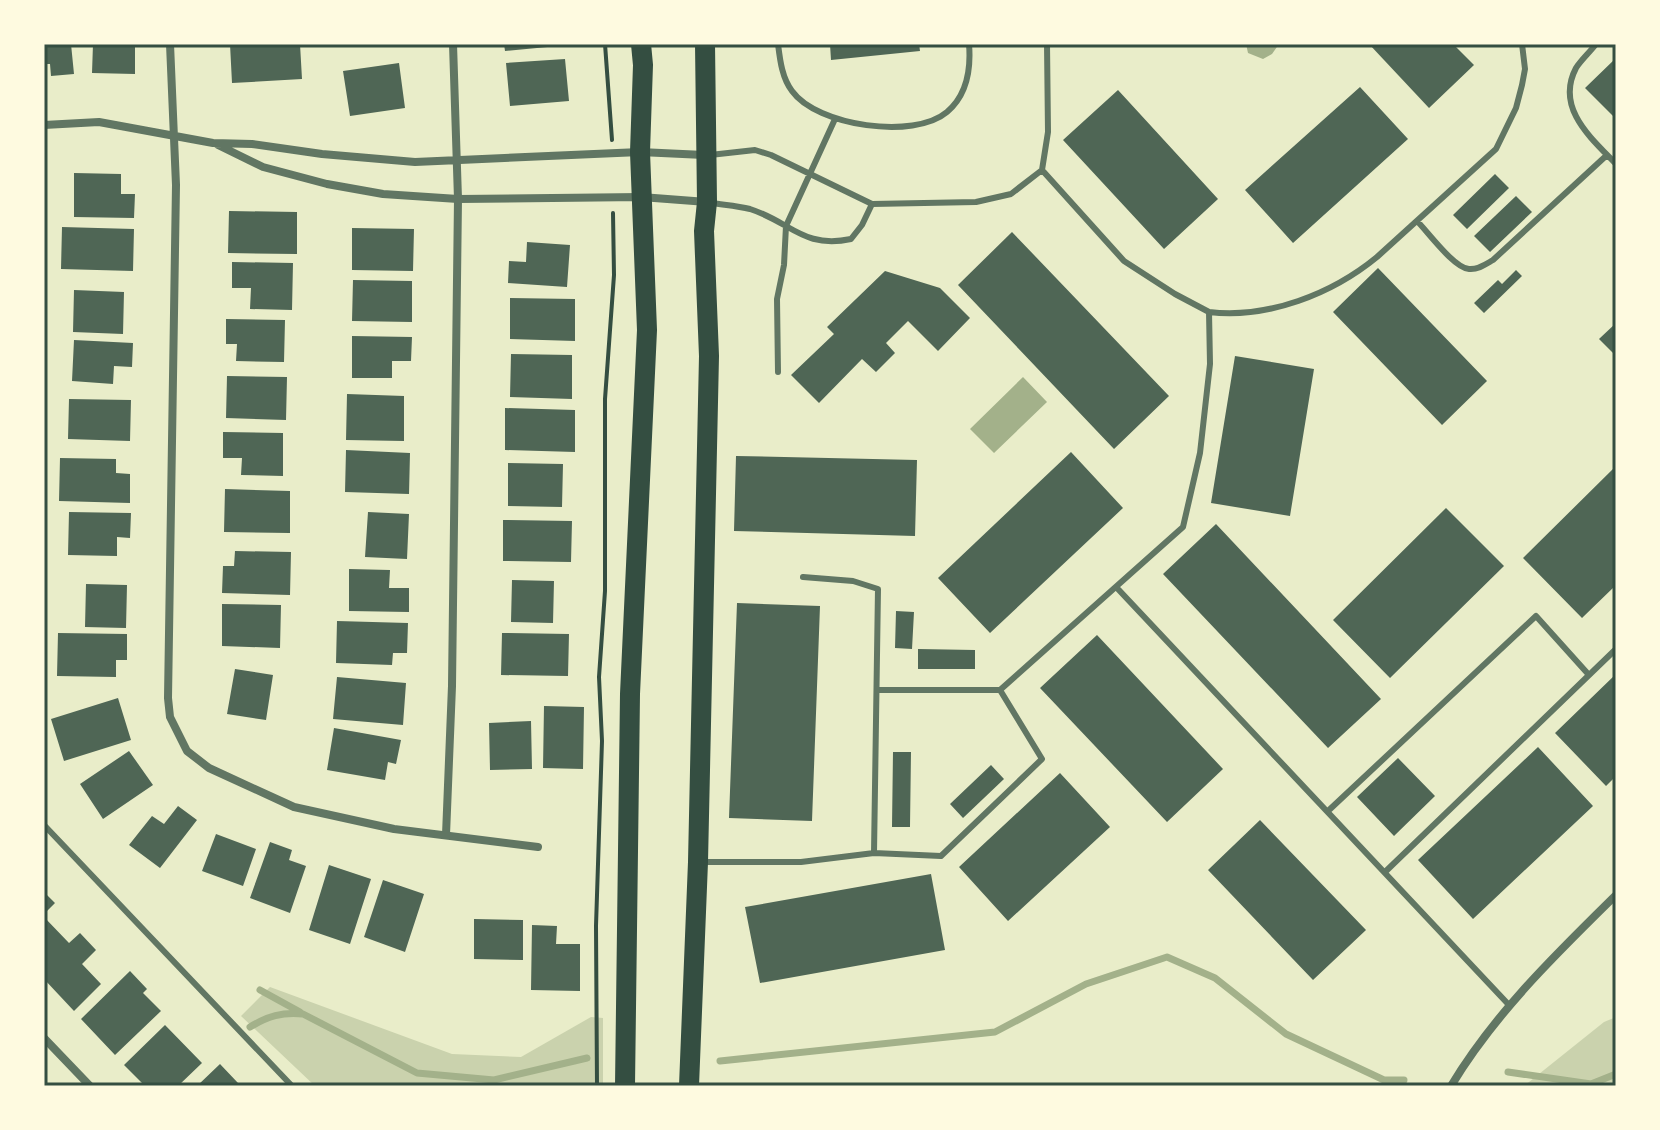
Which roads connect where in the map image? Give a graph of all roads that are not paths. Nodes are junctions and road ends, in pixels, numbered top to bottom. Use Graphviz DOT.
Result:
graph roads {
  1 [pos="170,44"];
  2 [pos="453,44"];
  3 [pos="641,44"];
  4 [pos="705,44"];
  5 [pos="778,44"];
  6 [pos="969,44"];
  7 [pos="1047,44"];
  8 [pos="1522,44"];
  9 [pos="1596,44"];
  10 [pos="835,119"];
  11 [pos="44,125"];
  12 [pos="174,137"];
  13 [pos="213,143"];
  14 [pos="640,152"];
  15 [pos="706,155"];
  16 [pos="1607,155"];
  17 [pos="457,160"];
  18 [pos="1616,164"];
  19 [pos="1042,170"];
  20 [pos="811,172"];
  21 [pos="641,197"];
  22 [pos="458,199"];
  23 [pos="707,202"];
  24 [pos="872,204"];
  25 [pos="1417,221"];
  26 [pos="786,226"];
  27 [pos="1209,312"];
  28 [pos="778,372"];
  29 [pos="803,577"];
  30 [pos="1117,588"];
  31 [pos="1616,649"];
  32 [pos="1589,675"];
  33 [pos="877,690"];
  34 [pos="1000,690"];
  35 [pos="1328,811"];
  36 [pos="44,825"];
  37 [pos="446,835"];
  38 [pos="538,847"];
  39 [pos="874,853"];
  40 [pos="698,862"];
  41 [pos="1385,872"];
  42 [pos="1616,895"];
  43 [pos="1509,1005"];
  44 [pos="44,1038"];
  45 [pos="90,1086"];
  46 [pos="292,1086"];
  47 [pos="625,1086"];
  48 [pos="689,1086"];
  49 [pos="1451,1086"];
  1 -- 12 [label="street"];
  2 -- 17 [label="street"];
  3 -- 14 [label="main road"];
  4 -- 15 [label="main road"];
  5 -- 10 [label="lane"];
  6 -- 10 [label="lane"];
  7 -- 19 [label="lane"];
  8 -- 25 [label="lane"];
  9 -- 16 [label="lane"];
  10 -- 20 [label="lane"];
  11 -- 12 [label="street"];
  12 -- 13 [label="street"];
  12 -- 37 [label="street"];
  13 -- 17 [label="street"];
  13 -- 22 [label="street"];
  14 -- 15 [label="street"];
  14 -- 17 [label="street"];
  14 -- 21 [label="main road"];
  15 -- 20 [label="lane"];
  15 -- 23 [label="main road"];
  16 -- 18 [label="lane"];
  16 -- 25 [label="lane"];
  17 -- 22 [label="street"];
  19 -- 24 [label="lane"];
  19 -- 27 [label="lane"];
  20 -- 24 [label="lane"];
  20 -- 26 [label="lane"];
  21 -- 22 [label="street"];
  21 -- 23 [label="street"];
  21 -- 47 [label="main road"];
  22 -- 37 [label="street"];
  23 -- 26 [label="lane"];
  23 -- 40 [label="main road"];
  24 -- 26 [label="lane"];
  25 -- 27 [label="lane"];
  26 -- 28 [label="lane"];
  27 -- 30 [label="lane"];
  29 -- 33 [label="lane"];
  30 -- 34 [label="lane"];
  30 -- 35 [label="lane"];
  31 -- 32 [label="lane"];
  32 -- 35 [label="lane"];
  32 -- 41 [label="lane"];
  33 -- 34 [label="lane"];
  33 -- 39 [label="lane"];
  34 -- 39 [label="lane"];
  35 -- 41 [label="lane"];
  36 -- 46 [label="lane"];
  37 -- 38 [label="street"];
  39 -- 40 [label="lane"];
  40 -- 48 [label="main road"];
  41 -- 43 [label="lane"];
  42 -- 43 [label="street"];
  43 -- 49 [label="street"];
  44 -- 45 [label="street"];
}
